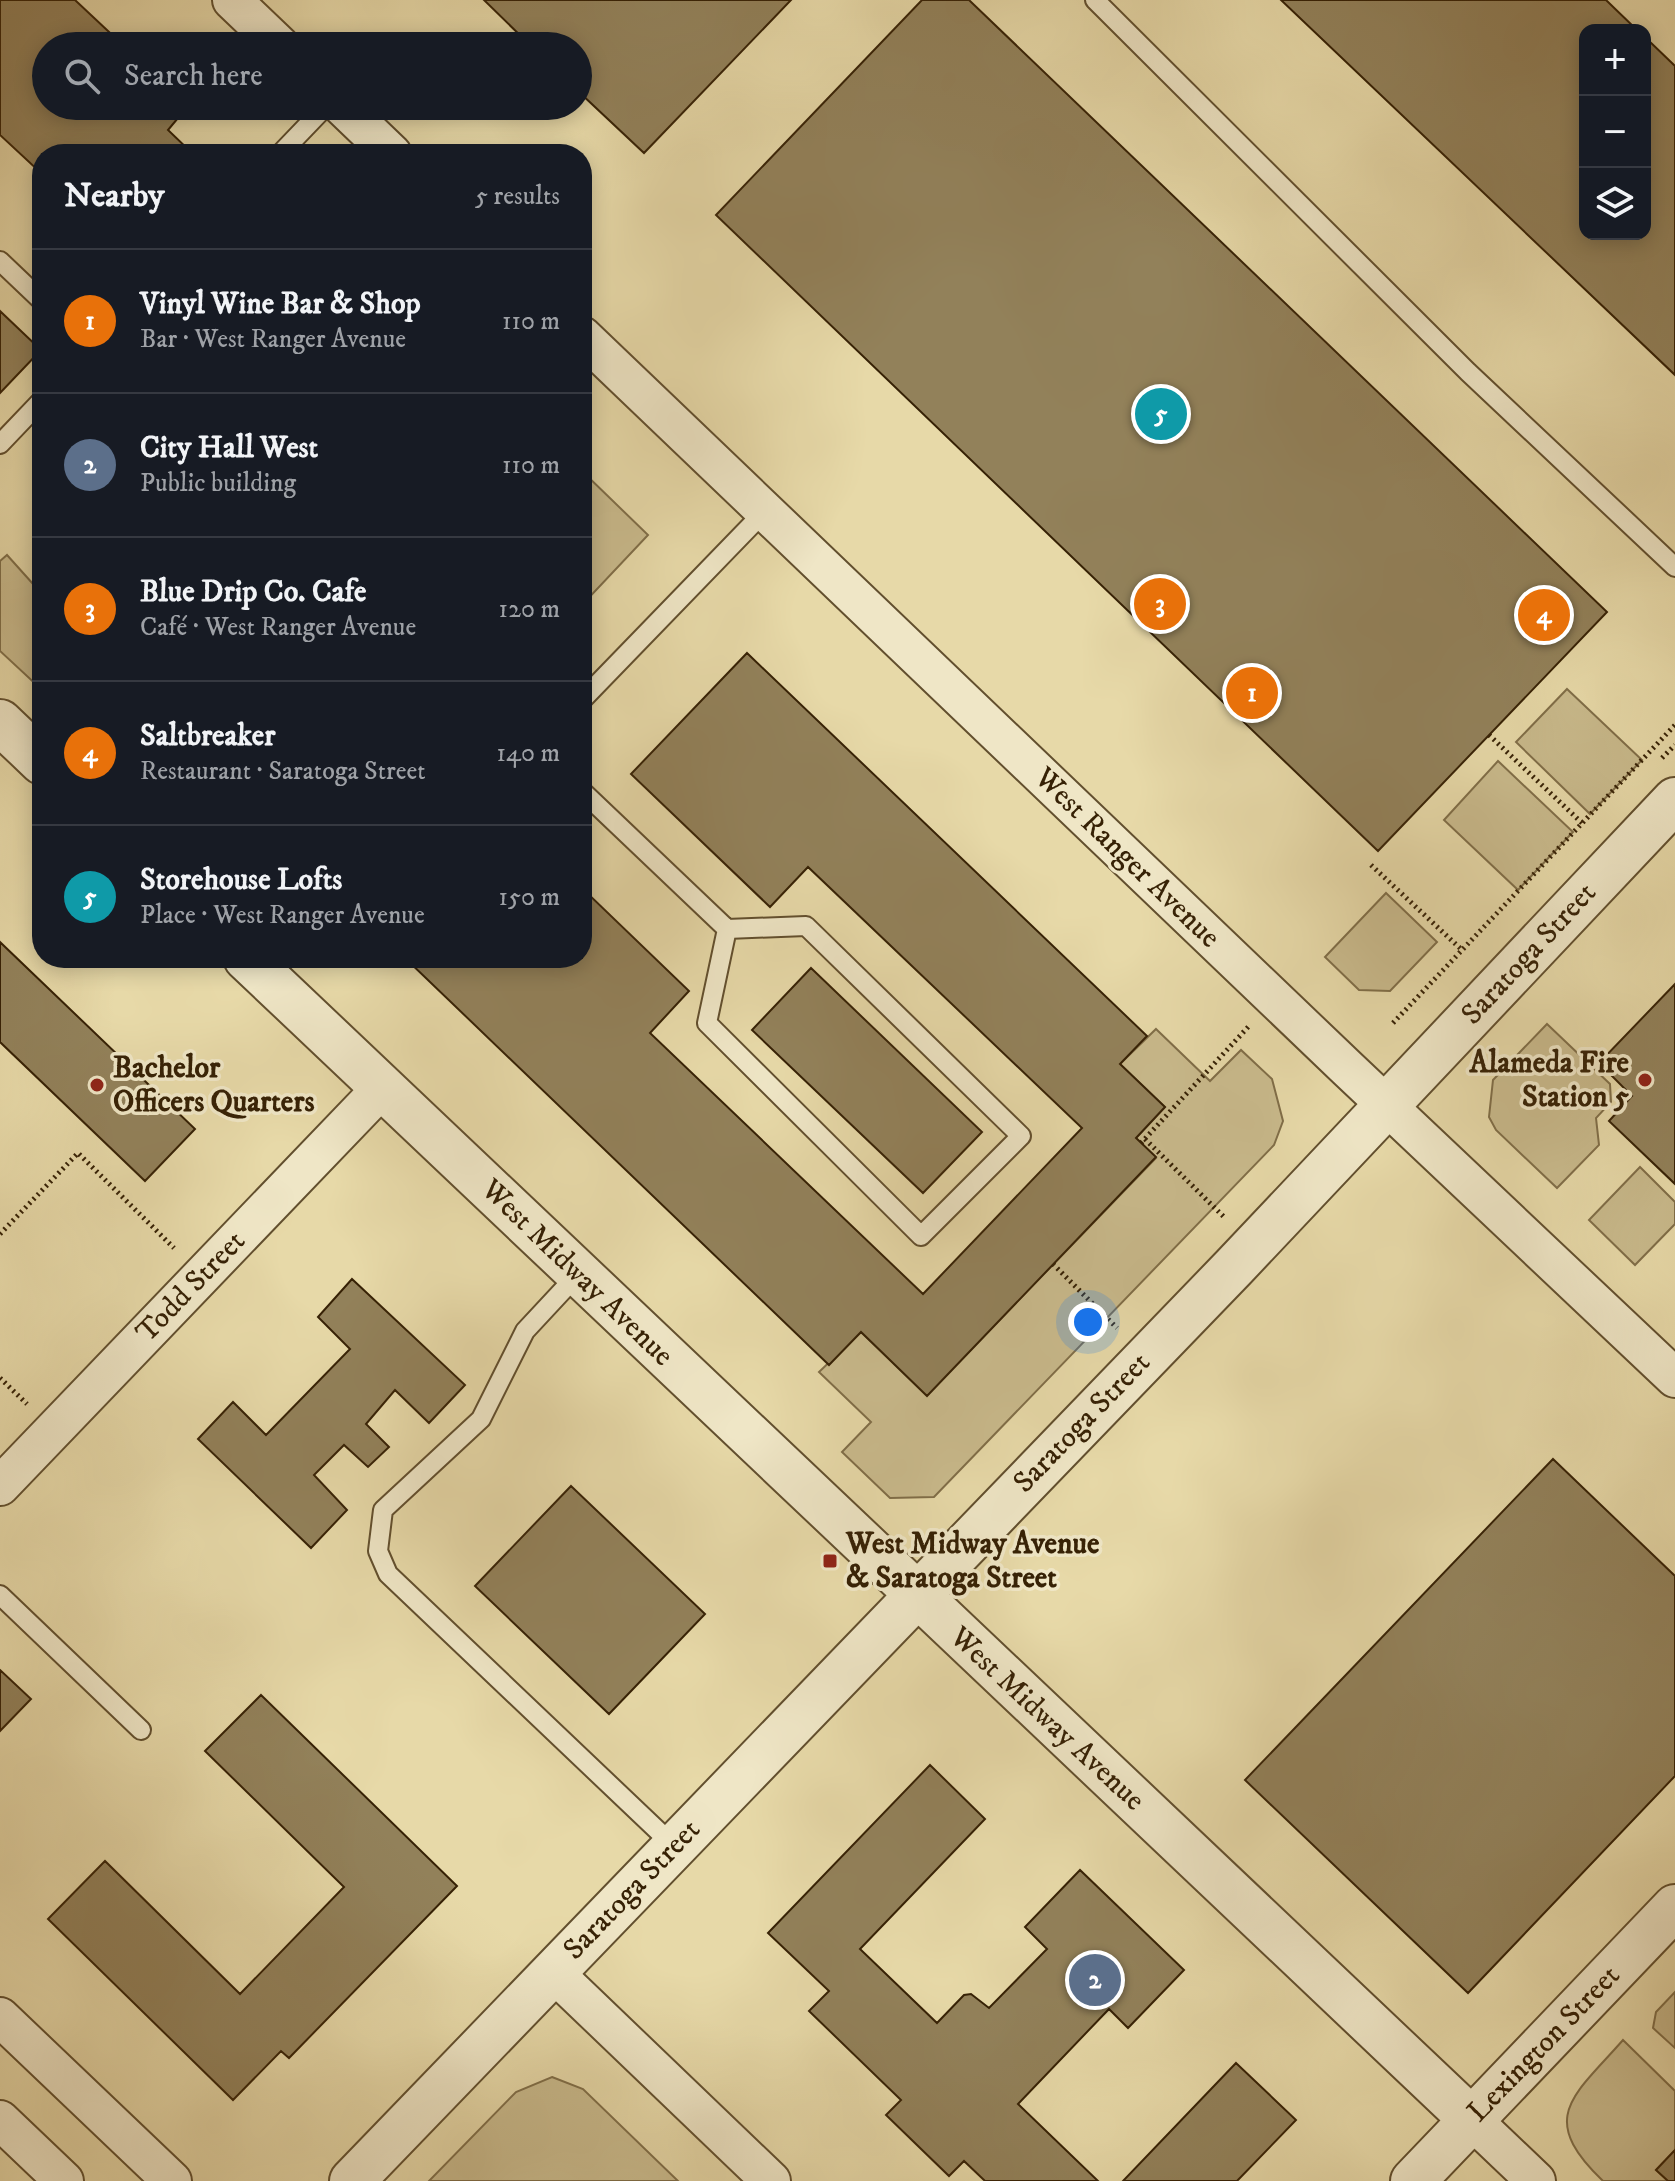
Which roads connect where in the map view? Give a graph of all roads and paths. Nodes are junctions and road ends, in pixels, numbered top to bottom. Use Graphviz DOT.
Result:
graph roads {
  1 [pos="232,0"];
  2 [pos="1095,0"];
  3 [pos="265,32"];
  4 [pos="313,120"];
  5 [pos="357,120"];
  6 [pos="290,144"];
  7 [pos="382,144"];
  8 [pos="0,261"];
  9 [pos="32,291"];
  10 [pos="592,346"];
  11 [pos="32,410"];
  12 [pos="0,444"];
  13 [pos="765,511"];
  14 [pos="1675,567"];
  15 [pos="592,690"];
  16 [pos="0,722"];
  17 [pos="1675,725"];
  18 [pos="1489,735"];
  19 [pos="32,752"];
  20 [pos="1675,800"];
  21 [pos="592,801"];
  22 [pos="1582,823"];
  23 [pos="1371,865"];
  24 [pos="727,929"];
  25 [pos="1462,950"];
  26 [pos="256,968"];
  27 [pos="1275,999"];
  28 [pos="1393,1023"];
  29 [pos="382,1088"];
  30 [pos="1386,1105"];
  31 [pos="1224,1218"];
  32 [pos="0,1234"];
  33 [pos="174,1248"];
  34 [pos="1053,1264"];
  35 [pos="578,1274"];
  36 [pos="1118,1329"];
  37 [pos="0,1378"];
  38 [pos="1675,1378"];
  39 [pos="28,1404"];
  40 [pos="0,1486"];
  41 [pos="0,1595"];
  42 [pos="917,1596"];
  43 [pos="141,1730"];
  44 [pos="674,1846"];
  45 [pos="1675,1907"];
  46 [pos="553,1972"];
  47 [pos="0,2017"];
  48 [pos="0,2120"];
  49 [pos="1472,2120"];
  50 [pos="64,2181"];
  51 [pos="172,2181"];
  52 [pos="352,2181"];
  53 [pos="771,2181"];
  54 [pos="1413,2181"];
  55 [pos="1536,2181"];
  1 -- 3 [label="street"];
  2 -- 14 [label="lane"];
  4 -- 6 [label="lane"];
  5 -- 7 [label="street"];
  8 -- 9 [label="lane"];
  10 -- 13 [label="street, West Ranger Avenue"];
  11 -- 12 [label="lane"];
  13 -- 15 [label="lane"];
  13 -- 27 [label="street, West Ranger Avenue"];
  16 -- 19 [label="street"];
  17 -- 22 [label="path"];
  18 -- 22 [label="path"];
  20 -- 30 [label="street, Saratoga Street"];
  21 -- 24 [label="lane"];
  22 -- 25 [label="path"];
  23 -- 25 [label="path"];
  24 -- 24 [label="lane"];
  25 -- 28 [label="path"];
  26 -- 29 [label="street, West Midway Avenue"];
  27 -- 30 [label="street, West Ranger Avenue"];
  27 -- 31 [label="path"];
  29 -- 35 [label="street, West Midway Avenue"];
  29 -- 40 [label="street, Todd Street"];
  30 -- 38 [label="street, West Ranger Avenue"];
  30 -- 42 [label="street, Saratoga Street"];
  32 -- 33 [label="path"];
  34 -- 36 [label="path"];
  35 -- 42 [label="street, West Midway Avenue"];
  35 -- 44 [label="lane"];
  37 -- 39 [label="path"];
  41 -- 43 [label="lane"];
  42 -- 44 [label="street, Saratoga Street"];
  42 -- 49 [label="street, West Midway Avenue"];
  44 -- 46 [label="street, Saratoga Street"];
  45 -- 49 [label="street, Lexington Street"];
  46 -- 52 [label="street, Saratoga Street"];
  46 -- 53 [label="street"];
  47 -- 51 [label="street"];
  48 -- 50 [label="street"];
  49 -- 54 [label="street, Lexington Street"];
  49 -- 55 [label="street, West Midway Avenue"];
}
